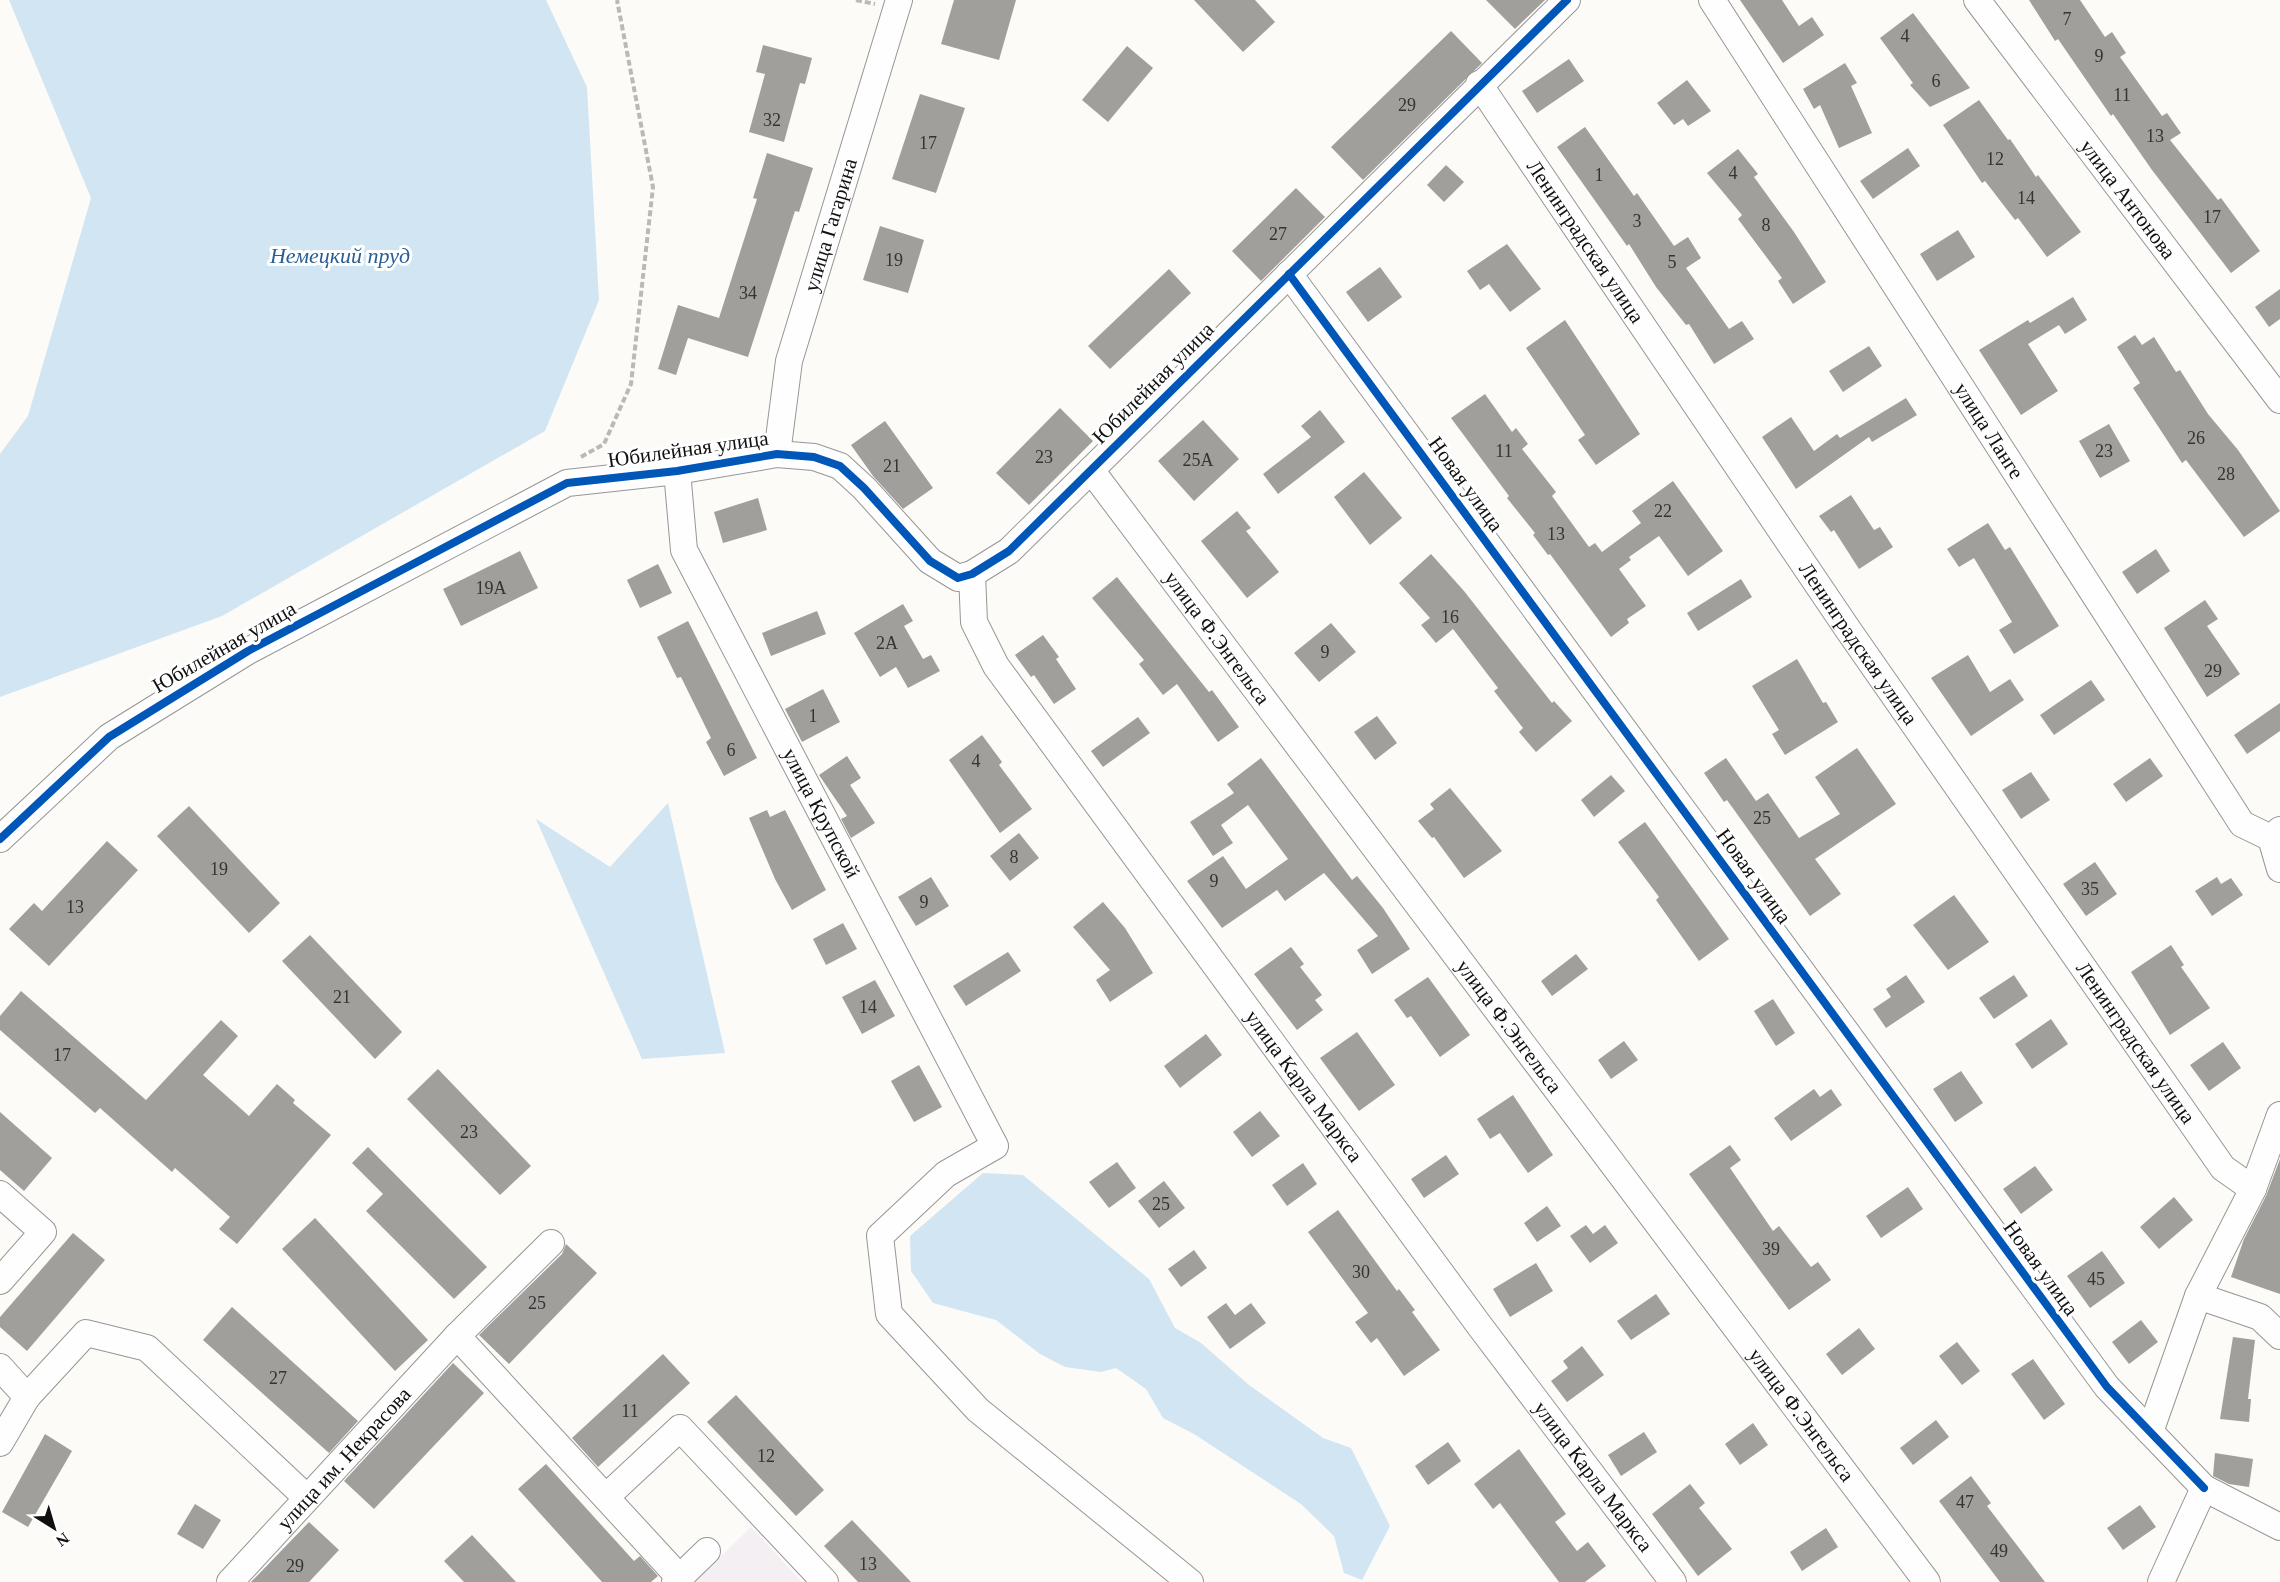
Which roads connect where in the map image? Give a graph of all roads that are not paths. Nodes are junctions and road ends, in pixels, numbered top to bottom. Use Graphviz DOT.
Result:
graph roads {
  1 [pos="899,0"];
  2 [pos="1567,0"];
  3 [pos="1712,0"];
  4 [pos="1977,0"];
  5 [pos="1479,84"];
  6 [pos="1289,274"];
  7 [pos="2280,400"];
  8 [pos="777,454"];
  9 [pos="1091,470"];
  10 [pos="677,471"];
  11 [pos="972,574"];
  12 [pos="2276,834"];
  13 [pos="0,839"];
  14 [pos="2280,869"];
  15 [pos="2280,1115"];
  16 [pos="2253,1189"];
  17 [pos="0,1194"];
  18 [pos="550,1243"];
  19 [pos="0,1281"];
  20 [pos="2198,1296"];
  21 [pos="457,1336"];
  22 [pos="2280,1336"];
  23 [pos="0,1367"];
  24 [pos="27,1397"];
  25 [pos="2150,1432"];
  26 [pos="0,1443"];
  27 [pos="2204,1488"];
  28 [pos="306,1497"];
  29 [pos="606,1497"];
  30 [pos="2280,1527"];
  31 [pos="706,1551"];
  32 [pos="677,1580"];
  33 [pos="230,1582"];
  34 [pos="825,1582"];
  35 [pos="1190,1582"];
  36 [pos="1674,1582"];
  37 [pos="1927,1582"];
  38 [pos="2161,1582"];
  1 -- 8 [label="street, улица Гагарина"];
  2 -- 5 [label="street, Юбилейная улица"];
  3 -- 12 [label="street, улица Ланге"];
  4 -- 7 [label="street, улица Антонова"];
  5 -- 6 [label="street, Юбилейная улица"];
  5 -- 16 [label="street, Ленинградская улица"];
  6 -- 9 [label="street, Юбилейная улица"];
  6 -- 25 [label="street, Новая улица"];
  8 -- 10 [label="street, Юбилейная улица"];
  8 -- 11 [label="street, Юбилейная улица"];
  9 -- 11 [label="street, Юбилейная улица"];
  9 -- 37 [label="street, улица Ф.Энгельса"];
  10 -- 13 [label="street, Юбилейная улица"];
  10 -- 35 [label="street, улица Крупской"];
  11 -- 36 [label="street, улица Карла Маркса"];
  12 -- 14 [label="street"];
  15 -- 16 [label="street"];
  16 -- 20 [label="street"];
  17 -- 19 [label="street"];
  18 -- 21 [label="street, улица им. Некрасова"];
  20 -- 22 [label="street"];
  20 -- 25 [label="street"];
  21 -- 28 [label="street, улица им. Некрасова"];
  21 -- 29 [label="street"];
  23 -- 24 [label="street"];
  24 -- 26 [label="street"];
  24 -- 28 [label="street"];
  25 -- 27 [label="street, Новая улица"];
  27 -- 30 [label="street, Новая улица"];
  27 -- 38 [label="street"];
  28 -- 33 [label="street, улица им. Некрасова"];
  29 -- 32 [label="street"];
  29 -- 34 [label="street"];
  31 -- 32 [label="street"];
}
